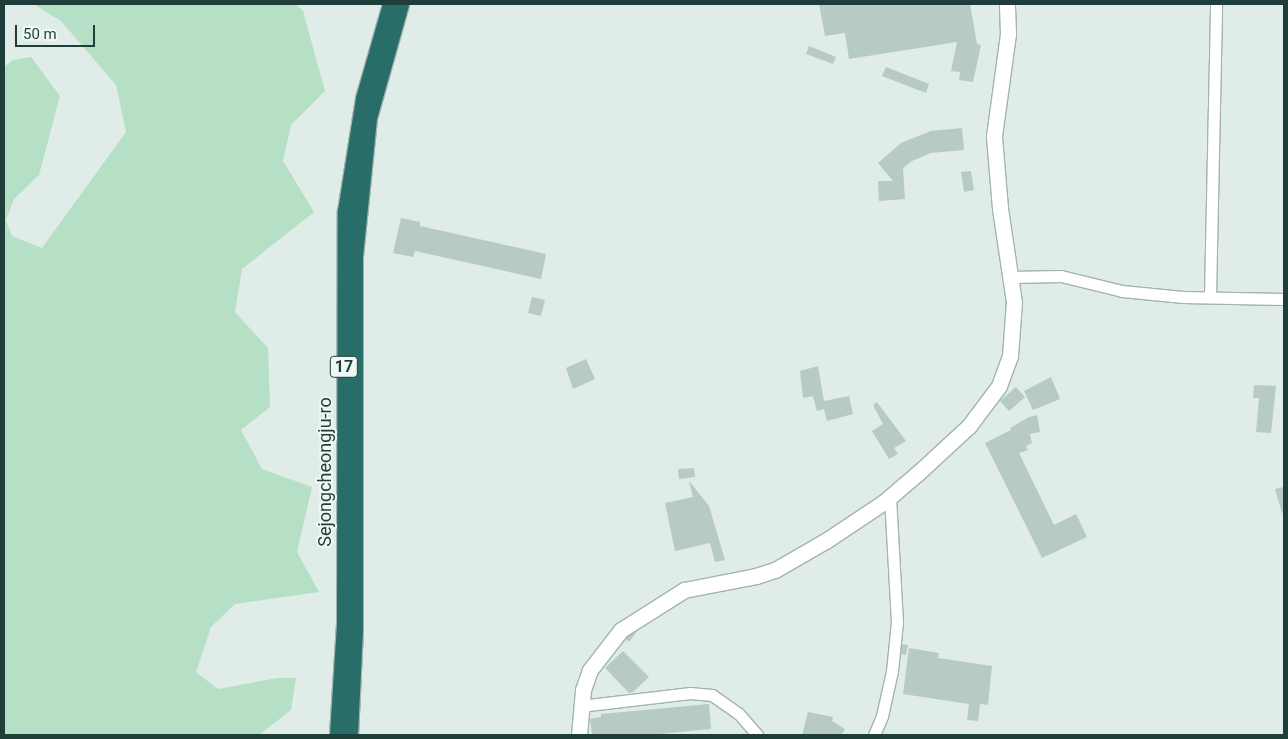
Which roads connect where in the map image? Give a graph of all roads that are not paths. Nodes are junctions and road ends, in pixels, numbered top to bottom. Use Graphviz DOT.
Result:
graph roads {
  1 [pos="390,4"];
  2 [pos="401,4"];
  3 [pos="1007,4"];
  4 [pos="1216,4"];
  5 [pos="1011,277"];
  6 [pos="1210,296"];
  7 [pos="1284,299"];
  8 [pos="890,497"];
  9 [pos="580,706"];
  10 [pos="337,735"];
  11 [pos="350,735"];
  12 [pos="578,735"];
  13 [pos="757,735"];
  14 [pos="874,735"];
  1 -- 10 [label="highway, Sejongcheongju-ro / 17"];
  2 -- 11 [label="highway, Sejongcheongju-ro / 17"];
  3 -- 5 [label="street"];
  4 -- 6 [label="street"];
  5 -- 6 [label="street"];
  5 -- 8 [label="street"];
  6 -- 7 [label="street"];
  8 -- 9 [label="street"];
  8 -- 14 [label="street"];
  9 -- 12 [label="street"];
  9 -- 13 [label="street"];
}
